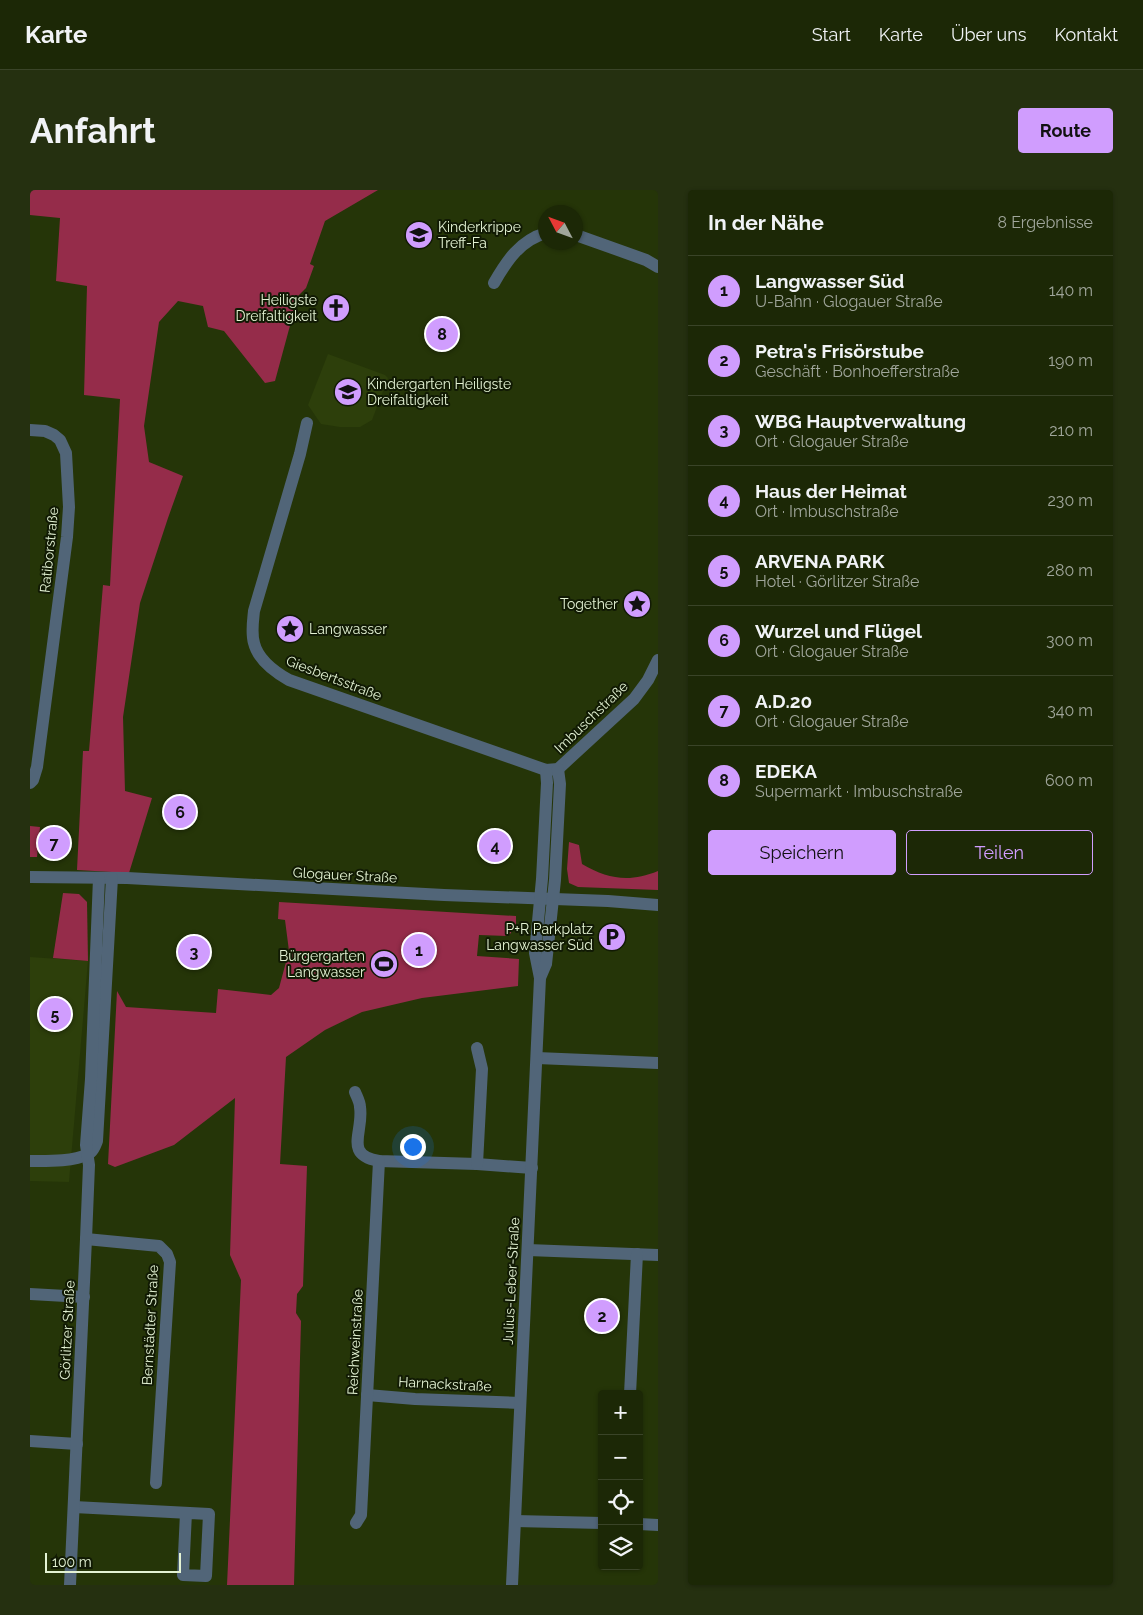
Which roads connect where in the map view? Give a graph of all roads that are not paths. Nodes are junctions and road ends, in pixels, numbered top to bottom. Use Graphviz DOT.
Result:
graph roads {
  1 [pos="538,236"];
  2 [pos="583,238"];
  3 [pos="658,267"];
  4 [pos="494,283"];
  5 [pos="307,423"];
  6 [pos="30,430"];
  7 [pos="658,660"];
  8 [pos="552,769"];
  9 [pos="30,783"];
  10 [pos="30,877"];
  11 [pos="105,878"];
  12 [pos="546,898"];
  13 [pos="658,905"];
  14 [pos="478,1048"];
  15 [pos="537,1058"];
  16 [pos="658,1063"];
  17 [pos="355,1092"];
  18 [pos="88,1154"];
  19 [pos="30,1161"];
  20 [pos="379,1161"];
  21 [pos="477,1164"];
  22 [pos="532,1168"];
  23 [pos="86,1239"];
  24 [pos="528,1250"];
  25 [pos="637,1254"];
  26 [pos="658,1255"];
  27 [pos="30,1294"];
  28 [pos="84,1297"];
  29 [pos="630,1390"];
  30 [pos="367,1394"];
  31 [pos="520,1403"];
  32 [pos="30,1441"];
  33 [pos="77,1444"];
  34 [pos="156,1483"];
  35 [pos="74,1507"];
  36 [pos="186,1513"];
  37 [pos="515,1521"];
  38 [pos="598,1523"];
  39 [pos="356,1524"];
  40 [pos="643,1524"];
  41 [pos="658,1525"];
  42 [pos="70,1585"];
  43 [pos="512,1585"];
  1 -- 4 [label="street"];
  2 -- 3 [label="street"];
  5 -- 8 [label="street, Giesbertsstraße"];
  6 -- 9 [label="street, Ratiborstraße"];
  7 -- 8 [label="street, Imbuschstraße"];
  8 -- 12 [label="street"];
  10 -- 11 [label="street, Glogauer Straße"];
  11 -- 12 [label="street, Glogauer Straße"];
  11 -- 18 [label="street, Görlitzer Straße"];
  12 -- 13 [label="street, Glogauer Straße"];
  12 -- 15 [label="street, Julius-Leber-Straße"];
  14 -- 21 [label="street"];
  15 -- 16 [label="street"];
  15 -- 22 [label="street, Julius-Leber-Straße"];
  17 -- 20 [label="street"];
  18 -- 19 [label="street"];
  18 -- 23 [label="street, Görlitzer Straße"];
  20 -- 21 [label="street"];
  20 -- 30 [label="street, Reichweinstraße"];
  21 -- 22 [label="street"];
  22 -- 24 [label="street, Julius-Leber-Straße"];
  23 -- 28 [label="street, Görlitzer Straße"];
  23 -- 34 [label="street, Bernstädter Straße"];
  24 -- 25 [label="street"];
  24 -- 31 [label="street, Julius-Leber-Straße"];
  25 -- 26 [label="street"];
  25 -- 29 [label="street"];
  27 -- 28 [label="street"];
  28 -- 33 [label="street, Görlitzer Straße"];
  30 -- 31 [label="street, Harnackstraße"];
  30 -- 39 [label="street, Reichweinstraße"];
  31 -- 37 [label="street, Julius-Leber-Straße"];
  32 -- 33 [label="street"];
  33 -- 35 [label="street, Görlitzer Straße"];
  35 -- 36 [label="street"];
  35 -- 42 [label="street, Görlitzer Straße"];
  36 -- 36 [label="street"];
  37 -- 38 [label="street"];
  37 -- 43 [label="street, Julius-Leber-Straße"];
  40 -- 41 [label="street"];
}
